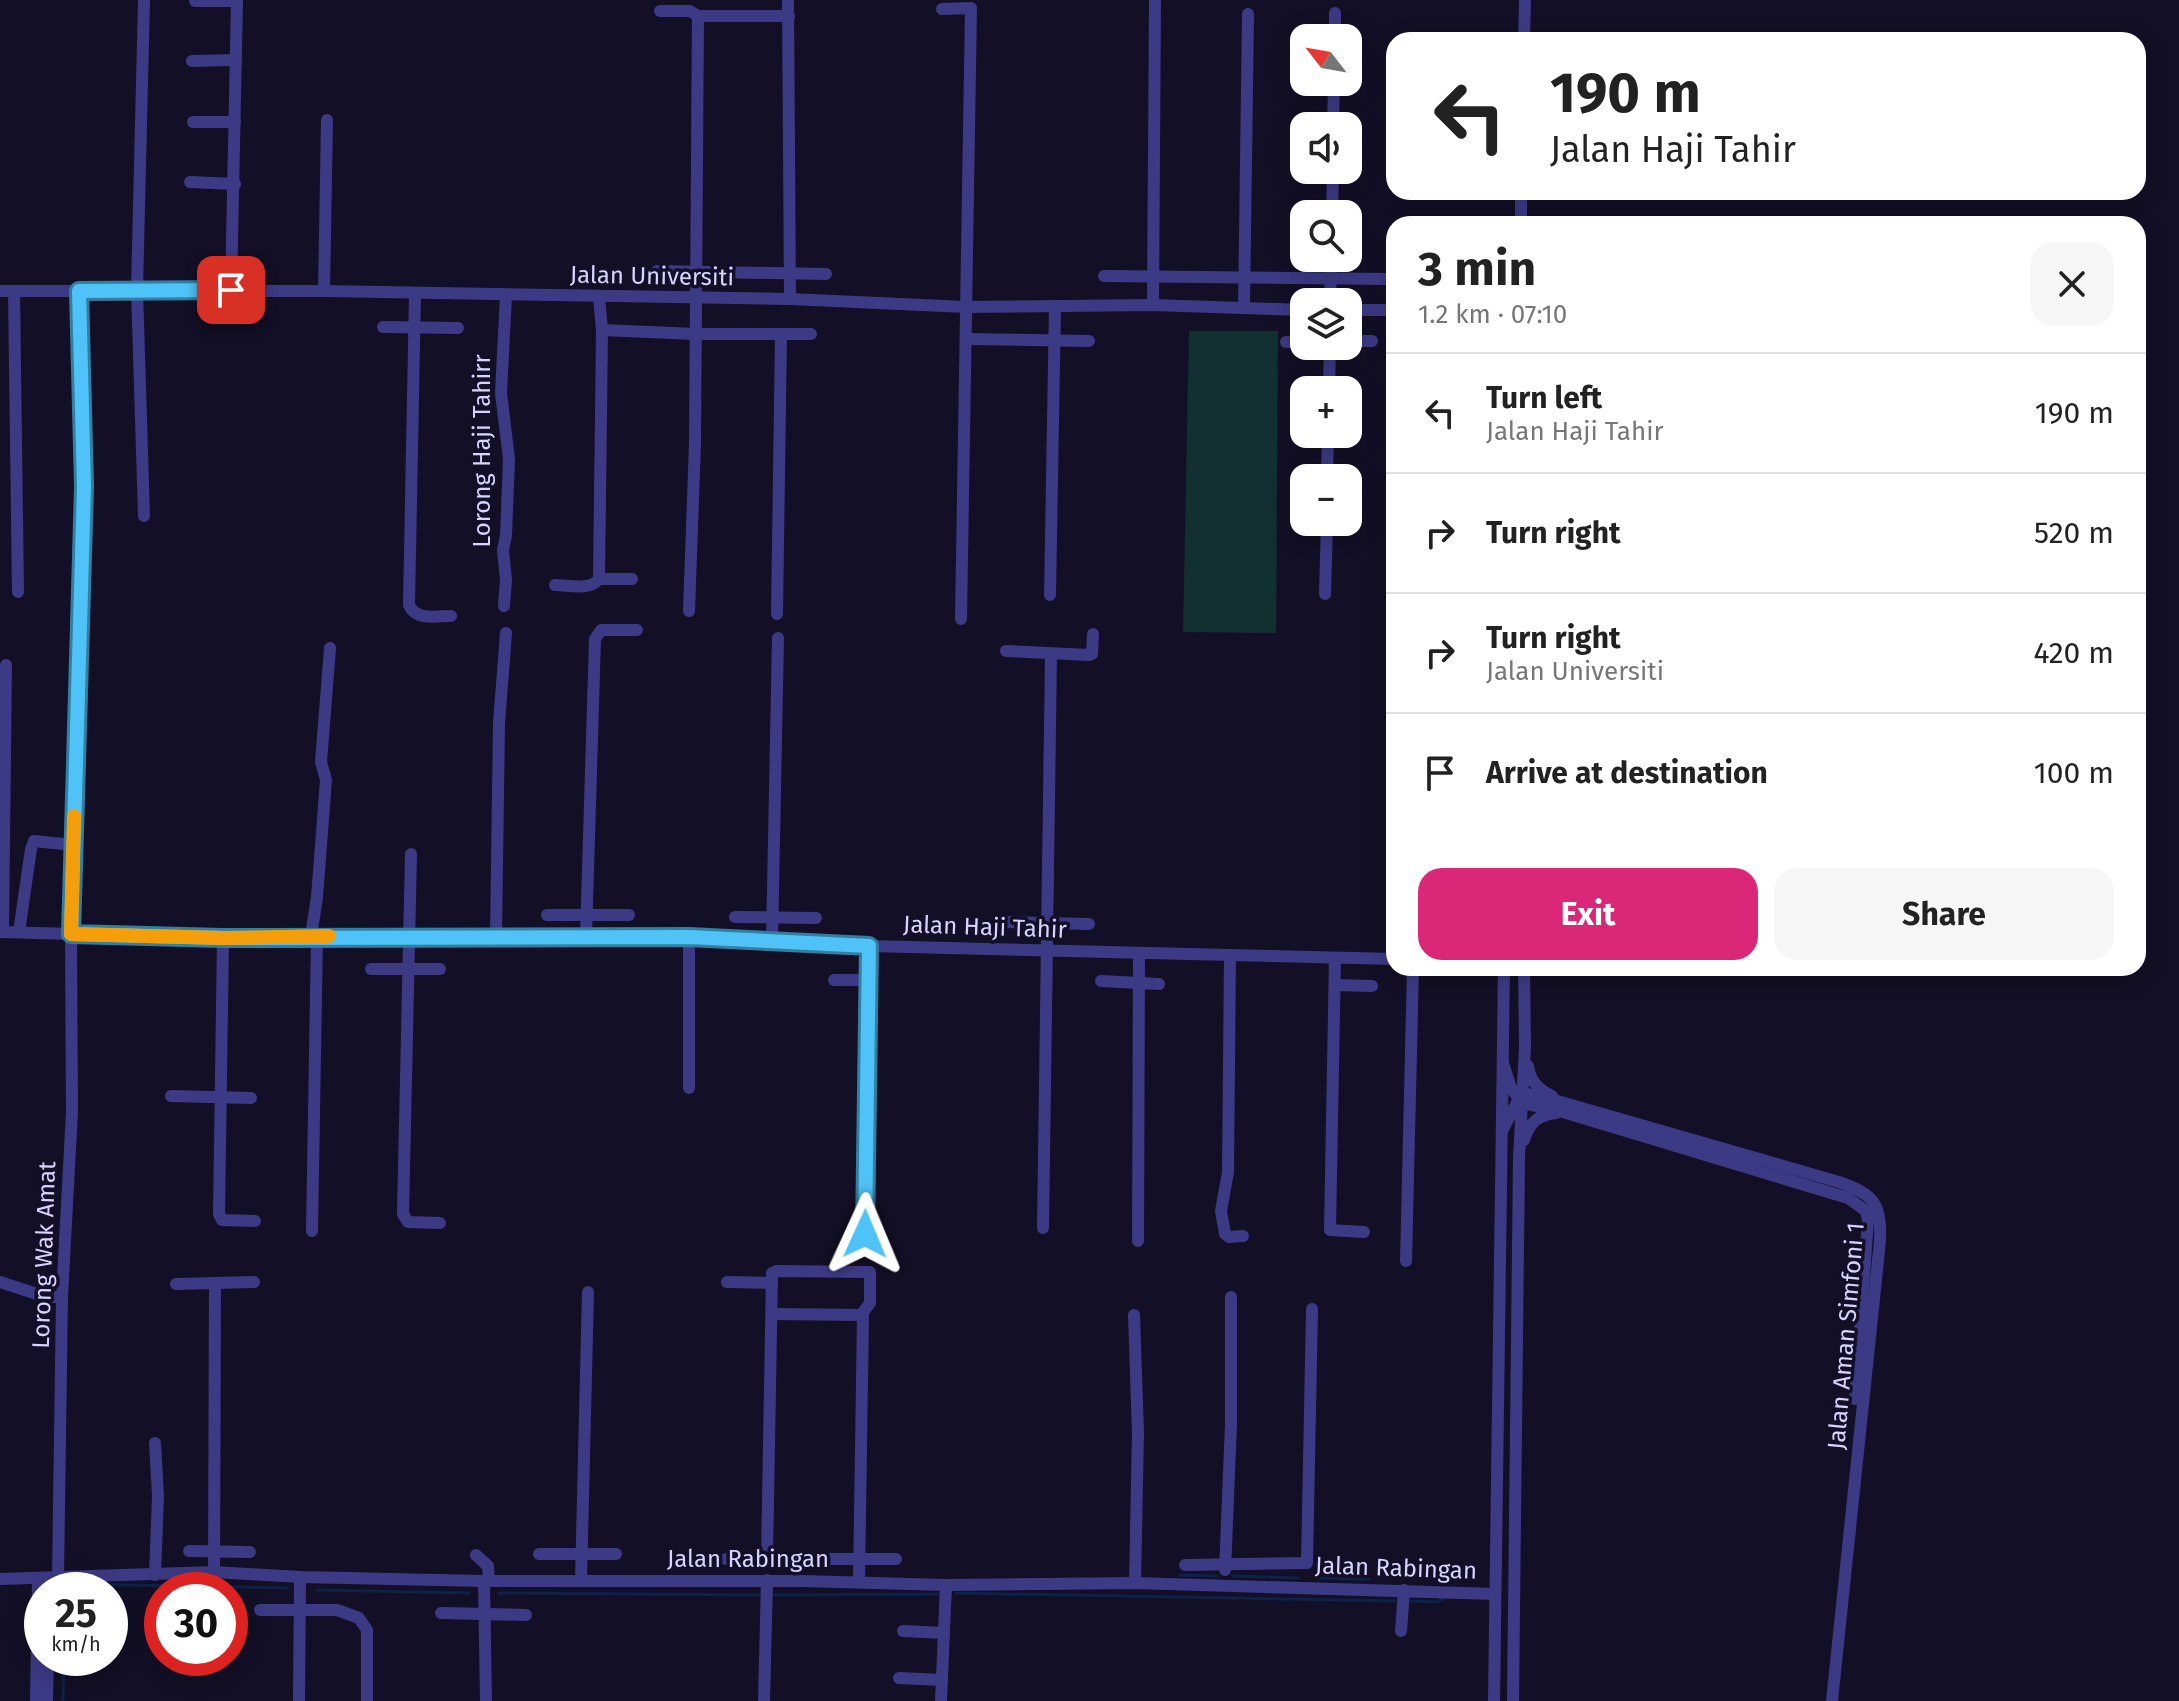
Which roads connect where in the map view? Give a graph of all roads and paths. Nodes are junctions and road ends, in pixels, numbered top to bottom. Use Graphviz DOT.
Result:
graph roads {
  1 [pos="144,0"];
  2 [pos="1155,0"];
  3 [pos="1525,0"];
  4 [pos="195,1"];
  5 [pos="788,2"];
  6 [pos="942,9"];
  7 [pos="660,11"];
  8 [pos="1335,13"];
  9 [pos="1248,14"];
  10 [pos="696,15"];
  11 [pos="789,16"];
  12 [pos="1335,24"];
  13 [pos="1524,32"];
  14 [pos="236,60"];
  15 [pos="192,61"];
  16 [pos="327,120"];
  17 [pos="193,122"];
  18 [pos="235,122"];
  19 [pos="190,182"];
  20 [pos="235,184"];
  21 [pos="657,271"];
  22 [pos="696,272"];
  23 [pos="1331,272"];
  24 [pos="789,273"];
  25 [pos="826,274"];
  26 [pos="1104,276"];
  27 [pos="1153,276"];
  28 [pos="1245,277"];
  29 [pos="1331,278"];
  30 [pos="1386,279"];
  31 [pos="1331,288"];
  32 [pos="137,290"];
  33 [pos="231,290"];
  34 [pos="0,291"];
  35 [pos="14,291"];
  36 [pos="79,291"];
  37 [pos="324,291"];
  38 [pos="415,293"];
  39 [pos="506,296"];
  40 [pos="599,297"];
  41 [pos="696,299"];
  42 [pos="790,299"];
  43 [pos="1153,305"];
  44 [pos="966,307"];
  45 [pos="1055,307"];
  46 [pos="1244,308"];
  47 [pos="1290,310"];
  48 [pos="1362,310"];
  49 [pos="1386,310"];
  50 [pos="0,323"];
  51 [pos="14,323"];
  52 [pos="383,327"];
  53 [pos="416,327"];
  54 [pos="458,328"];
  55 [pos="602,330"];
  56 [pos="695,334"];
  57 [pos="781,334"];
  58 [pos="811,334"];
  59 [pos="966,339"];
  60 [pos="1054,340"];
  61 [pos="1089,341"];
  62 [pos="1362,341"];
  63 [pos="1372,341"];
  64 [pos="1286,342"];
  65 [pos="1290,342"];
  66 [pos="144,516"];
  67 [pos="1327,536"];
  68 [pos="599,579"];
  69 [pos="632,579"];
  70 [pos="555,585"];
  71 [pos="18,592"];
  72 [pos="1325,594"];
  73 [pos="1050,595"];
  74 [pos="504,606"];
  75 [pos="689,611"];
  76 [pos="777,614"];
  77 [pos="451,616"];
  78 [pos="961,619"];
  79 [pos="637,630"];
  80 [pos="506,633"];
  81 [pos="1093,634"];
  82 [pos="778,638"];
  83 [pos="330,648"];
  84 [pos="1006,651"];
  85 [pos="1051,654"];
  86 [pos="6,665"];
  87 [pos="73,845"];
  88 [pos="411,854"];
  89 [pos="587,914"];
  90 [pos="547,915"];
  91 [pos="629,915"];
  92 [pos="735,917"];
  93 [pos="772,917"];
  94 [pos="816,918"];
  95 [pos="1002,922"];
  96 [pos="1047,923"];
  97 [pos="1089,924"];
  98 [pos="2,932"];
  99 [pos="19,932"];
  100 [pos="71,934"];
  101 [pos="314,936"];
  102 [pos="496,936"];
  103 [pos="586,936"];
  104 [pos="410,937"];
  105 [pos="689,937"];
  106 [pos="223,938"];
  107 [pos="772,941"];
  108 [pos="869,946"];
  109 [pos="1047,950"];
  110 [pos="1139,953"];
  111 [pos="1230,956"];
  112 [pos="1335,958"];
  113 [pos="1386,959"];
  114 [pos="371,969"];
  115 [pos="409,969"];
  116 [pos="440,969"];
  117 [pos="1413,976"];
  118 [pos="1504,976"];
  119 [pos="1524,976"];
  120 [pos="834,980"];
  121 [pos="868,980"];
  122 [pos="1101,981"];
  123 [pos="1140,984"];
  124 [pos="1159,984"];
  125 [pos="1335,985"];
  126 [pos="1372,986"];
  127 [pos="1525,1047"];
  128 [pos="1503,1063"];
  129 [pos="689,1088"];
  130 [pos="171,1096"];
  131 [pos="222,1096"];
  132 [pos="251,1098"];
  133 [pos="1520,1099"];
  134 [pos="1562,1106"];
  135 [pos="1502,1131"];
  136 [pos="1519,1157"];
  137 [pos="255,1221"];
  138 [pos="440,1223"];
  139 [pos="1043,1228"];
  140 [pos="312,1231"];
  141 [pos="1364,1232"];
  142 [pos="865,1234"];
  143 [pos="1243,1236"];
  144 [pos="1138,1241"];
  145 [pos="1406,1261"];
  146 [pos="0,1282"];
  147 [pos="254,1282"];
  148 [pos="727,1282"];
  149 [pos="772,1283"];
  150 [pos="176,1284"];
  151 [pos="215,1284"];
  152 [pos="588,1292"];
  153 [pos="62,1297"];
  154 [pos="1231,1297"];
  155 [pos="1312,1309"];
  156 [pos="863,1313"];
  157 [pos="772,1314"];
  158 [pos="1134,1315"];
  159 [pos="155,1443"];
  160 [pos="189,1551"];
  161 [pos="215,1551"];
  162 [pos="250,1552"];
  163 [pos="581,1553"];
  164 [pos="539,1554"];
  165 [pos="616,1554"];
  166 [pos="476,1555"];
  167 [pos="726,1559"];
  168 [pos="767,1559"];
  169 [pos="857,1559"];
  170 [pos="896,1559"];
  171 [pos="1185,1565"];
  172 [pos="1225,1565"];
  173 [pos="48,1572"];
  174 [pos="155,1572"];
  175 [pos="214,1572"];
  176 [pos="248,1574"];
  177 [pos="300,1577"];
  178 [pos="0,1579"];
  179 [pos="24,1580"];
  180 [pos="581,1580"];
  181 [pos="486,1581"];
  182 [pos="859,1582"];
  183 [pos="1135,1583"];
  184 [pos="946,1585"];
  185 [pos="1225,1585"];
  186 [pos="1404,1590"];
  187 [pos="766,1591"];
  188 [pos="1495,1594"];
  189 [pos="260,1610"];
  190 [pos="301,1610"];
  191 [pos="441,1613"];
  192 [pos="485,1615"];
  193 [pos="526,1615"];
  194 [pos="903,1631"];
  195 [pos="1401,1631"];
  196 [pos="944,1633"];
  197 [pos="38,1676"];
  198 [pos="48,1676"];
  199 [pos="899,1678"];
  200 [pos="942,1680"];
  201 [pos="36,1701"];
  202 [pos="47,1701"];
  203 [pos="299,1701"];
  204 [pos="367,1701"];
  205 [pos="486,1701"];
  206 [pos="764,1701"];
  207 [pos="941,1701"];
  208 [pos="1494,1701"];
  209 [pos="1513,1701"];
  210 [pos="1824,1701"];
  211 [pos="1832,1701"];
  1 -- 32 [label="street"];
  2 -- 27 [label="street"];
  3 -- 13 [label="street"];
  4 -- 14 [label="street"];
  5 -- 11 [label="street"];
  6 -- 44 [label="street"];
  7 -- 10 [label="street"];
  8 -- 12 [label="street"];
  9 -- 28 [label="street"];
  10 -- 11 [label="street"];
  10 -- 22 [label="street"];
  11 -- 24 [label="street"];
  14 -- 15 [label="street"];
  14 -- 18 [label="street"];
  16 -- 37 [label="street"];
  17 -- 18 [label="street"];
  18 -- 20 [label="street"];
  19 -- 20 [label="street"];
  20 -- 33 [label="street"];
  21 -- 22 [label="street"];
  22 -- 24 [label="street"];
  22 -- 41 [label="street"];
  23 -- 29 [label="street"];
  24 -- 25 [label="street"];
  24 -- 42 [label="street"];
  26 -- 27 [label="street"];
  27 -- 28 [label="street"];
  27 -- 43 [label="street"];
  28 -- 29 [label="street"];
  28 -- 46 [label="street"];
  29 -- 30 [label="street"];
  29 -- 31 [label="street"];
  32 -- 33 [label="street, Jalan Universiti"];
  32 -- 36 [label="street, Jalan Universiti"];
  32 -- 66 [label="street"];
  33 -- 37 [label="street, Jalan Universiti"];
  34 -- 35 [label="street, Jalan Universiti"];
  35 -- 36 [label="street, Jalan Universiti"];
  35 -- 51 [label="street"];
  36 -- 87 [label="street, Lorong Wak Amat"];
  37 -- 38 [label="street, Jalan Universiti"];
  38 -- 39 [label="street, Jalan Universiti"];
  38 -- 53 [label="street"];
  39 -- 40 [label="street, Jalan Universiti"];
  39 -- 74 [label="street, Lorong Haji Tahirr"];
  40 -- 41 [label="street, Jalan Universiti"];
  40 -- 55 [label="street"];
  41 -- 42 [label="street, Jalan Universiti"];
  41 -- 56 [label="street"];
  42 -- 44 [label="street, Jalan Universiti"];
  43 -- 45 [label="street, Jalan Universiti"];
  43 -- 46 [label="street, Jalan Universiti"];
  44 -- 45 [label="street, Jalan Universiti"];
  44 -- 59 [label="street"];
  45 -- 60 [label="street"];
  46 -- 47 [label="street, Jalan Universiti"];
  48 -- 49 [label="street"];
  50 -- 51 [label="street"];
  51 -- 71 [label="street"];
  52 -- 53 [label="street"];
  53 -- 54 [label="street"];
  53 -- 77 [label="street"];
  55 -- 56 [label="street"];
  55 -- 68 [label="street"];
  56 -- 57 [label="street"];
  56 -- 75 [label="street"];
  57 -- 58 [label="street"];
  57 -- 76 [label="street"];
  59 -- 60 [label="street"];
  59 -- 78 [label="street"];
  60 -- 61 [label="street"];
  60 -- 73 [label="street"];
  62 -- 63 [label="street"];
  64 -- 65 [label="street"];
  67 -- 72 [label="street"];
  68 -- 69 [label="street"];
  68 -- 70 [label="street"];
  79 -- 89 [label="street"];
  80 -- 102 [label="street"];
  81 -- 85 [label="street"];
  82 -- 93 [label="street"];
  83 -- 101 [label="street"];
  84 -- 85 [label="street"];
  85 -- 96 [label="street"];
  86 -- 98 [label="street"];
  87 -- 99 [label="street"];
  87 -- 100 [label="street, Lorong Wak Amat"];
  88 -- 104 [label="street"];
  89 -- 90 [label="street"];
  89 -- 91 [label="street"];
  89 -- 103 [label="street"];
  92 -- 93 [label="street"];
  93 -- 94 [label="street"];
  93 -- 107 [label="street"];
  95 -- 96 [label="street"];
  96 -- 97 [label="street"];
  96 -- 109 [label="street"];
  98 -- 99 [label="street, Jalan Haji Tahir"];
  99 -- 100 [label="street, Jalan Haji Tahir"];
  100 -- 106 [label="street, Jalan Haji Tahir"];
  100 -- 153 [label="street, Lorong Wak Amat"];
  101 -- 104 [label="street, Jalan Haji Tahir"];
  101 -- 106 [label="street, Jalan Haji Tahir"];
  101 -- 140 [label="street"];
  102 -- 103 [label="street, Jalan Haji Tahir"];
  102 -- 104 [label="street, Jalan Haji Tahir"];
  103 -- 105 [label="street, Jalan Haji Tahir"];
  104 -- 115 [label="street"];
  105 -- 107 [label="street, Jalan Haji Tahir"];
  105 -- 129 [label="street"];
  106 -- 131 [label="street"];
  107 -- 108 [label="street, Jalan Haji Tahir"];
  108 -- 109 [label="street, Jalan Haji Tahir"];
  108 -- 121 [label="street"];
  109 -- 110 [label="street, Jalan Haji Tahir"];
  109 -- 139 [label="street"];
  110 -- 111 [label="street, Jalan Haji Tahir"];
  110 -- 123 [label="street"];
  111 -- 112 [label="street, Jalan Haji Tahir"];
  111 -- 143 [label="street"];
  112 -- 113 [label="street, Jalan Haji Tahir"];
  112 -- 125 [label="street"];
  114 -- 115 [label="street"];
  115 -- 116 [label="street"];
  115 -- 138 [label="street"];
  117 -- 145 [label="street"];
  118 -- 128 [label="street"];
  119 -- 127 [label="street"];
  120 -- 121 [label="street"];
  121 -- 142 [label="street"];
  122 -- 123 [label="street"];
  123 -- 124 [label="street"];
  123 -- 144 [label="street"];
  125 -- 126 [label="street"];
  125 -- 141 [label="street"];
  127 -- 133 [label="street"];
  127 -- 134 [label="street"];
  128 -- 133 [label="street"];
  128 -- 135 [label="street"];
  130 -- 131 [label="street"];
  131 -- 132 [label="street"];
  131 -- 137 [label="street"];
  133 -- 134 [label="street, Jalan Aman Simfoni 1"];
  133 -- 135 [label="street"];
  133 -- 136 [label="street"];
  134 -- 136 [label="street"];
  134 -- 210 [label="street, Jalan Aman Simfoni 1"];
  134 -- 211 [label="street, Jalan Aman Simfoni 1"];
  135 -- 188 [label="street"];
  136 -- 209 [label="street"];
  146 -- 153 [label="street"];
  147 -- 151 [label="street"];
  148 -- 149 [label="street"];
  149 -- 156 [label="street"];
  149 -- 157 [label="street"];
  150 -- 151 [label="street"];
  151 -- 161 [label="street"];
  152 -- 163 [label="street"];
  153 -- 173 [label="street, Lorong Wak Amat"];
  154 -- 172 [label="street"];
  155 -- 172 [label="street"];
  156 -- 157 [label="street"];
  156 -- 169 [label="street"];
  157 -- 168 [label="street"];
  158 -- 183 [label="street"];
  159 -- 174 [label="street"];
  160 -- 161 [label="street"];
  161 -- 162 [label="street"];
  161 -- 175 [label="street"];
  163 -- 164 [label="street"];
  163 -- 165 [label="street"];
  163 -- 180 [label="street"];
  166 -- 181 [label="street"];
  167 -- 168 [label="street"];
  168 -- 169 [label="street"];
  169 -- 170 [label="street"];
  169 -- 182 [label="street"];
  171 -- 172 [label="street"];
  172 -- 185 [label="street"];
  176 -- 177 [label="street, Jalan Rabingan"];
  177 -- 181 [label="street, Jalan Rabingan"];
  177 -- 190 [label="street"];
  178 -- 179 [label="street, Jalan Rabingan"];
  180 -- 181 [label="street, Jalan Rabingan"];
  180 -- 187 [label="street, Jalan Rabingan"];
  181 -- 192 [label="street"];
  182 -- 184 [label="street, Jalan Rabingan"];
  182 -- 187 [label="street, Jalan Rabingan"];
  183 -- 184 [label="street, Jalan Rabingan"];
  183 -- 185 [label="street, Jalan Rabingan"];
  184 -- 196 [label="street"];
  185 -- 186 [label="street, Jalan Rabingan"];
  186 -- 188 [label="street, Jalan Rabingan"];
  186 -- 195 [label="street"];
  187 -- 206 [label="street"];
  188 -- 208 [label="street"];
  189 -- 190 [label="street"];
  190 -- 203 [label="street"];
  190 -- 204 [label="street"];
  191 -- 192 [label="street"];
  192 -- 193 [label="street"];
  192 -- 205 [label="street"];
  194 -- 196 [label="street"];
  196 -- 200 [label="street"];
  197 -- 201 [label="street, Lorong Wak Amat"];
  198 -- 202 [label="street"];
  199 -- 200 [label="street"];
  200 -- 207 [label="street"];
}
